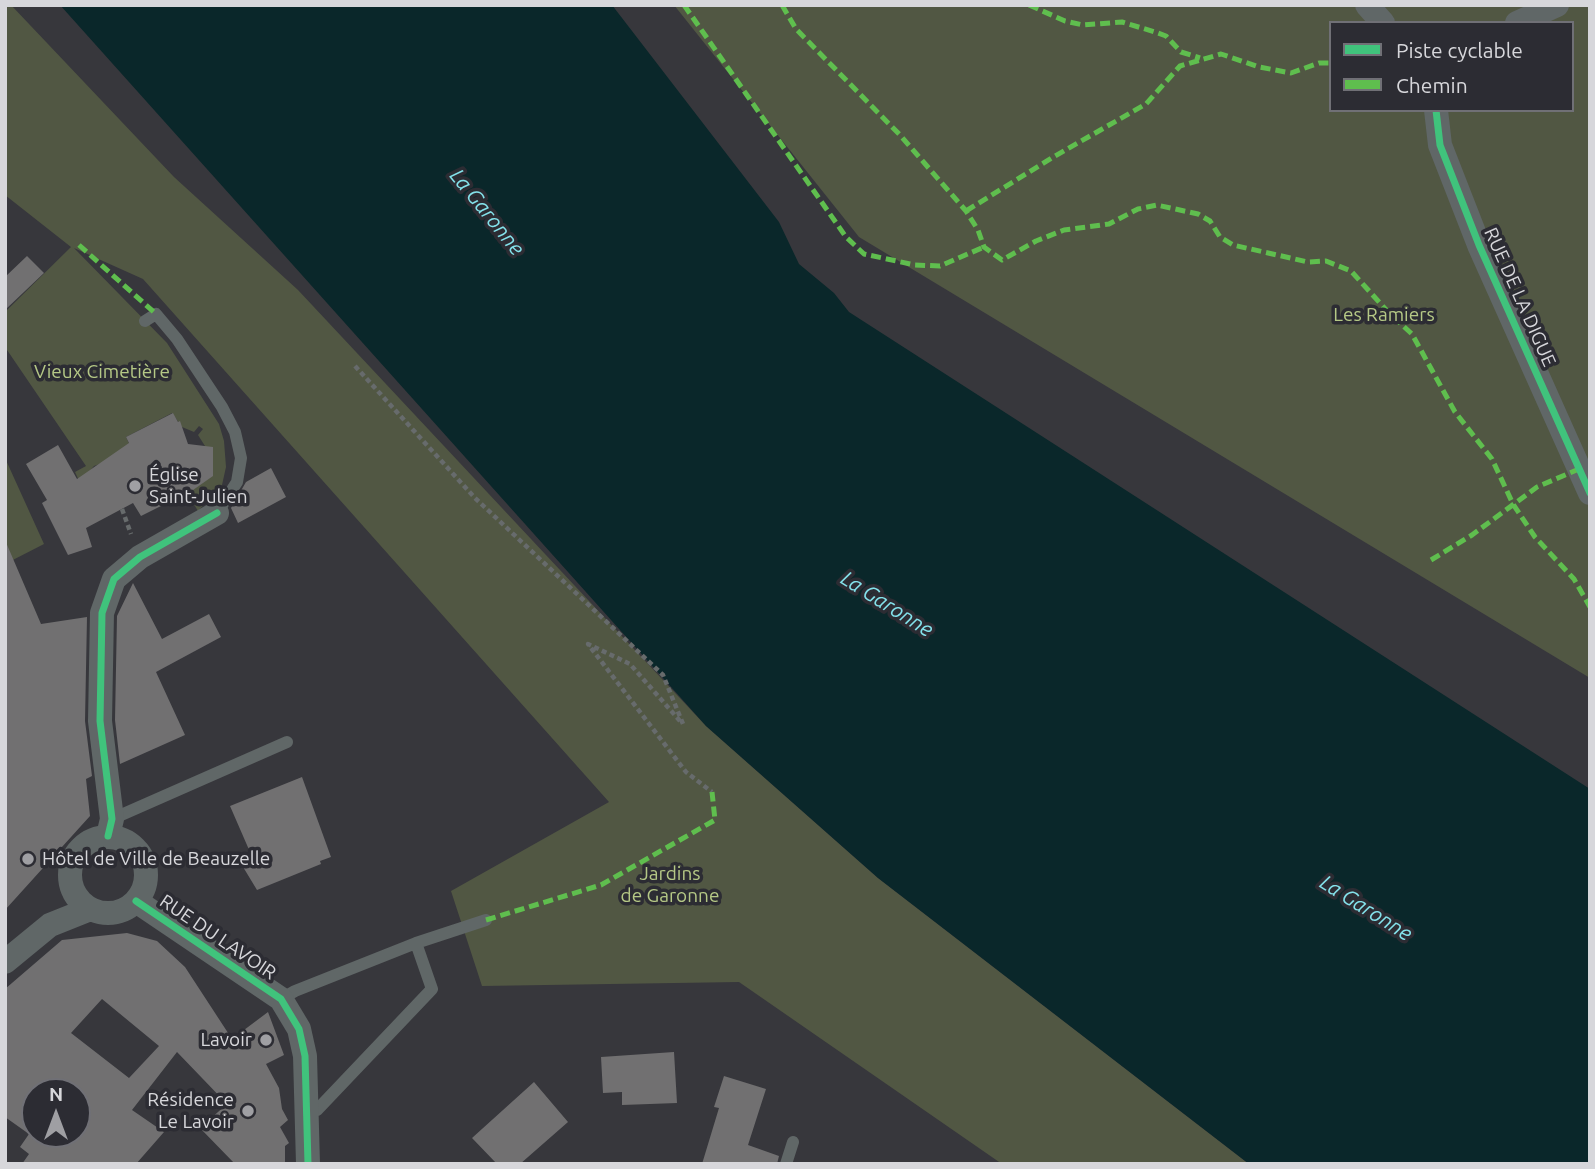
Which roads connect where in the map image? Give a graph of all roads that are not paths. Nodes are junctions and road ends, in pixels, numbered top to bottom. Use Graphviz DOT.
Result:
graph roads {
  1 [pos="1367,5"];
  2 [pos="1557,5"];
  3 [pos="1381,21"];
  4 [pos="1521,21"];
  5 [pos="1436,112"];
  6 [pos="145,321"];
  7 [pos="1590,493"];
  8 [pos="217,513"];
  9 [pos="287,742"];
  10 [pos="110,828"];
  11 [pos="136,901"];
  12 [pos="90,909"];
  13 [pos="486,920"];
  14 [pos="416,943"];
  15 [pos="5,962"];
  16 [pos="281,999"];
  17 [pos="306,1111"];
  18 [pos="793,1142"];
  19 [pos="308,1164"];
  20 [pos="786,1164"];
  1 -- 3 [label="street"];
  2 -- 4 [label="street"];
  5 -- 7 [label="street, RUE DE LA DIGUE"];
  6 -- 8 [label="lane"];
  8 -- 10 [label="street"];
  9 -- 10 [label="lane"];
  10 -- 11 [label="street"];
  10 -- 12 [label="street"];
  11 -- 12 [label="street"];
  11 -- 16 [label="street, RUE DU LAVOIR"];
  12 -- 15 [label="street"];
  13 -- 14 [label="lane"];
  14 -- 16 [label="lane"];
  14 -- 17 [label="lane"];
  16 -- 17 [label="street, RUE DU LAVOIR"];
  17 -- 19 [label="street, RUE DU LAVOIR"];
  18 -- 20 [label="lane"];
}
